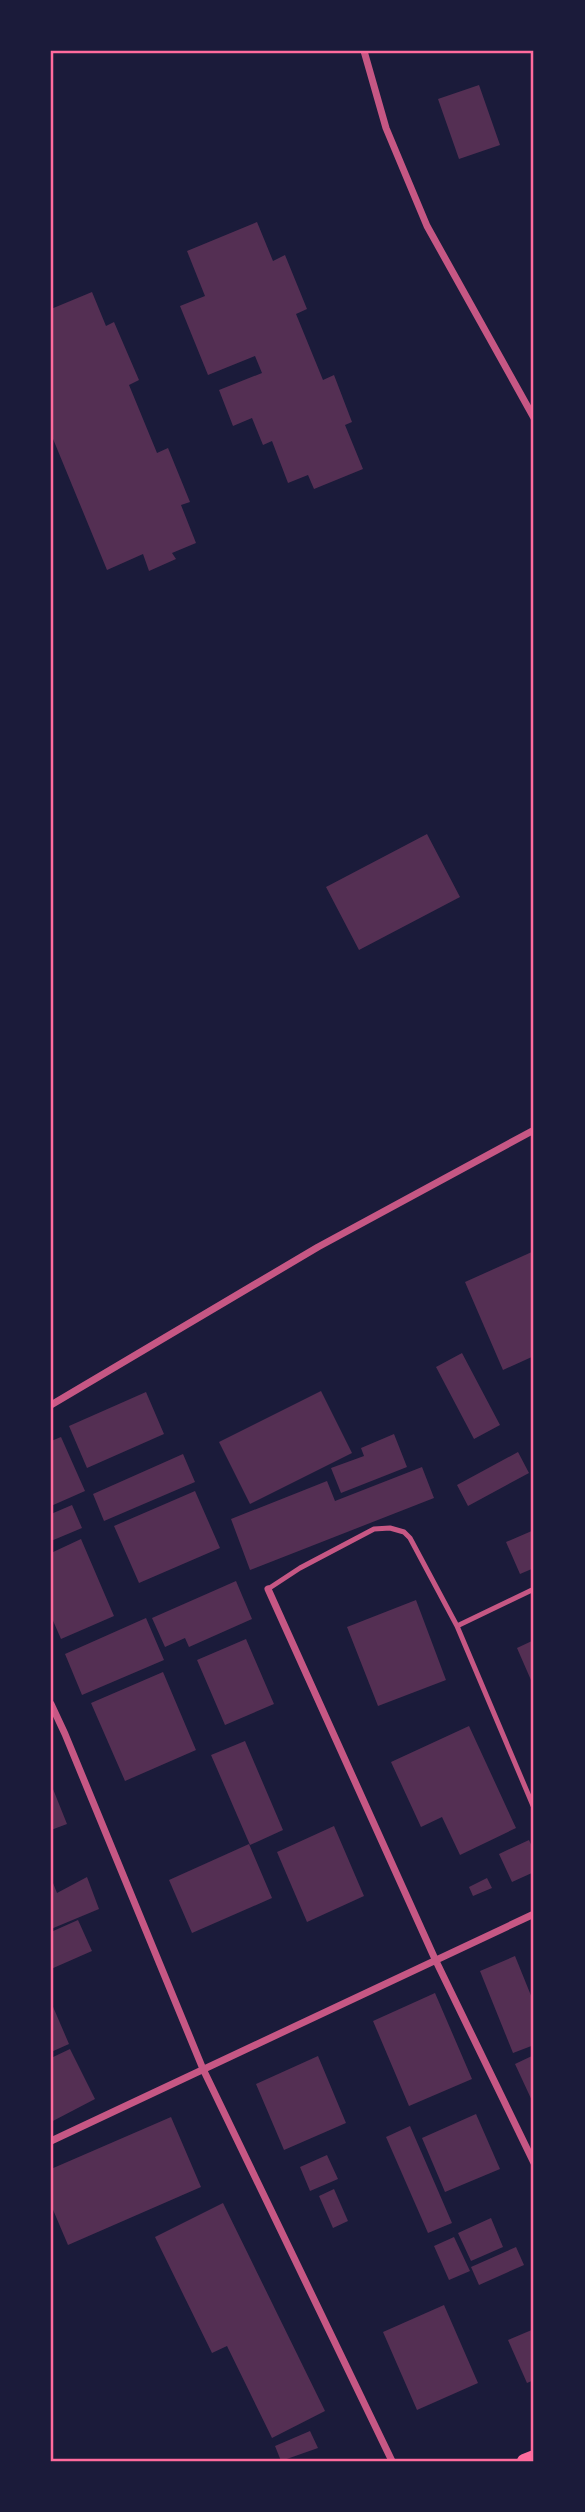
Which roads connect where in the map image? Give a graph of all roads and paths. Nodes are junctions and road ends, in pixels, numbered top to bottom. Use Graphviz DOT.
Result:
graph roads {
  1 [pos="364,51"];
  2 [pos="534,418"];
  3 [pos="534,1130"];
  4 [pos="51,1405"];
  5 [pos="268,1588"];
  6 [pos="534,1589"];
  7 [pos="457,1626"];
  8 [pos="51,1704"];
  9 [pos="534,1808"];
  10 [pos="534,1914"];
  11 [pos="435,1959"];
  12 [pos="203,2069"];
  13 [pos="51,2141"];
  14 [pos="534,2163"];
  15 [pos="534,2456"];
  16 [pos="392,2461"];
  17 [pos="524,2461"];
  1 -- 2 [label="street"];
  3 -- 4 [label="street"];
  5 -- 7 [label="lane"];
  5 -- 11 [label="street"];
  6 -- 7 [label="lane"];
  7 -- 9 [label="lane"];
  8 -- 12 [label="street"];
  10 -- 11 [label="street"];
  11 -- 12 [label="street"];
  11 -- 14 [label="street"];
  12 -- 13 [label="street"];
  12 -- 16 [label="street"];
  15 -- 17 [label="main road"];
}
